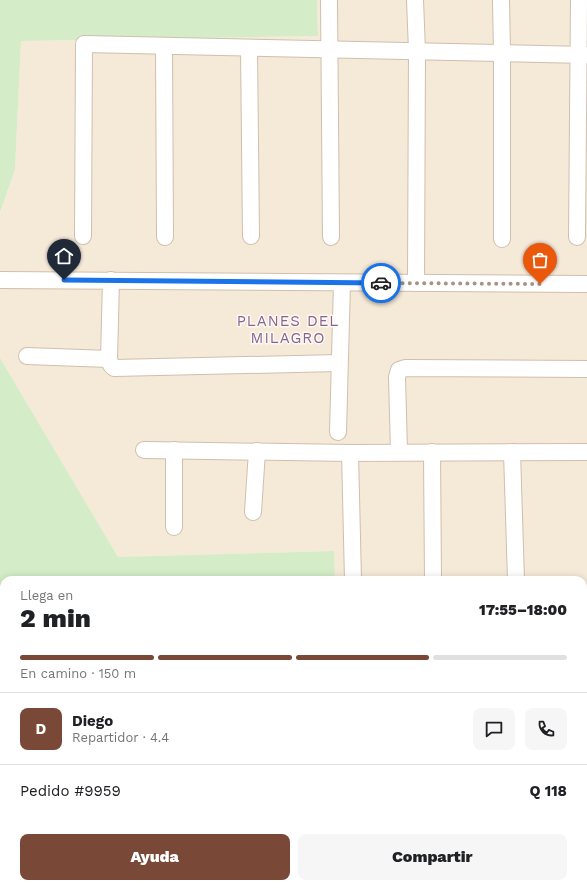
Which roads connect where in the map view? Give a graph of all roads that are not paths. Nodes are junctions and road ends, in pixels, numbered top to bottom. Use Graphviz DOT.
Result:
graph roads {
  1 [pos="329,0"];
  2 [pos="415,0"];
  3 [pos="501,0"];
  4 [pos="579,0"];
  5 [pos="164,46"];
  6 [pos="248,48"];
  7 [pos="328,50"];
  8 [pos="417,51"];
  9 [pos="502,53"];
  10 [pos="583,55"];
  11 [pos="83,236"];
  12 [pos="251,236"];
  13 [pos="577,236"];
  14 [pos="165,237"];
  15 [pos="331,237"];
  16 [pos="502,240"];
  17 [pos="0,280"];
  18 [pos="111,280"];
  19 [pos="342,283"];
  20 [pos="416,283"];
  21 [pos="587,284"];
  22 [pos="27,356"];
  23 [pos="110,359"];
  24 [pos="339,363"];
  25 [pos="587,369"];
  26 [pos="338,432"];
  27 [pos="144,450"];
  28 [pos="174,450"];
  29 [pos="257,451"];
  30 [pos="399,452"];
  31 [pos="432,452"];
  32 [pos="512,452"];
  33 [pos="587,452"];
  34 [pos="350,453"];
  35 [pos="253,512"];
  36 [pos="174,527"];
  37 [pos="353,576"];
  38 [pos="433,576"];
  39 [pos="516,576"];
  1 -- 7 [label="street"];
  2 -- 8 [label="street"];
  3 -- 9 [label="street"];
  4 -- 10 [label="street"];
  5 -- 6 [label="street"];
  5 -- 11 [label="street"];
  5 -- 14 [label="street"];
  6 -- 7 [label="street"];
  6 -- 12 [label="street"];
  7 -- 8 [label="street"];
  7 -- 15 [label="street"];
  8 -- 9 [label="street"];
  8 -- 20 [label="street"];
  9 -- 10 [label="street"];
  9 -- 16 [label="street"];
  10 -- 13 [label="street"];
  17 -- 18 [label="street"];
  18 -- 19 [label="street"];
  18 -- 23 [label="street"];
  19 -- 20 [label="street"];
  19 -- 24 [label="street"];
  20 -- 21 [label="street"];
  22 -- 23 [label="street"];
  23 -- 24 [label="street"];
  24 -- 26 [label="street"];
  25 -- 30 [label="street"];
  27 -- 28 [label="street"];
  28 -- 29 [label="street"];
  28 -- 36 [label="street"];
  29 -- 34 [label="street"];
  29 -- 35 [label="street"];
  30 -- 31 [label="street"];
  30 -- 34 [label="street"];
  31 -- 32 [label="street"];
  31 -- 38 [label="street"];
  32 -- 33 [label="street"];
  32 -- 39 [label="street"];
  34 -- 37 [label="street"];
}
